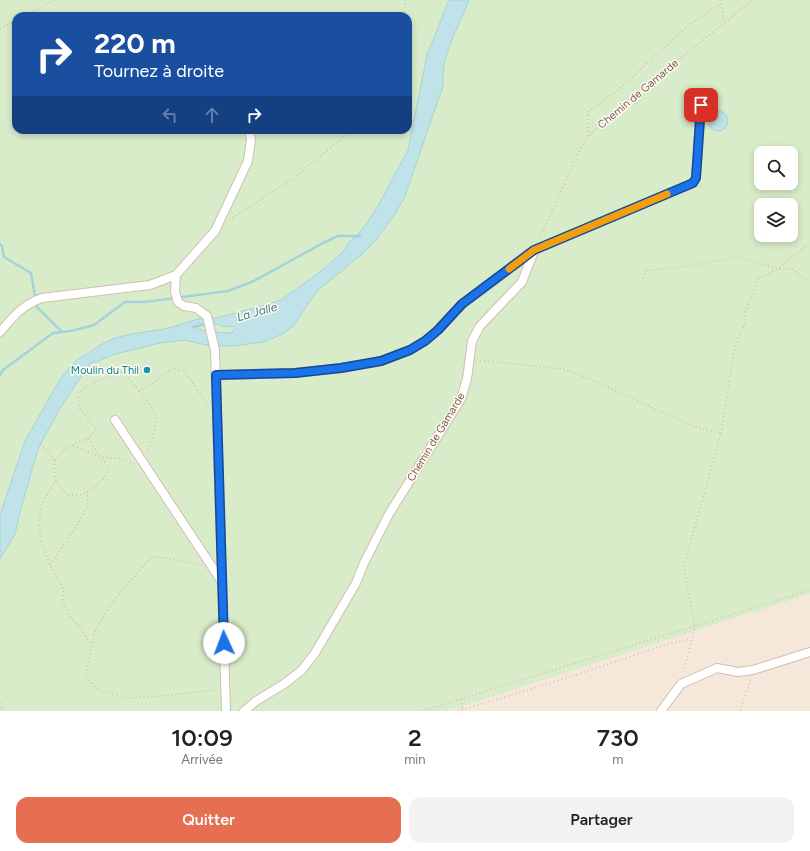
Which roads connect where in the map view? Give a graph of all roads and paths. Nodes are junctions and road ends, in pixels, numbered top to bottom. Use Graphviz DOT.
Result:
graph roads {
  1 [pos="54,0"];
  2 [pos="406,0"];
  3 [pos="720,0"];
  4 [pos="753,0"];
  5 [pos="721,4"];
  6 [pos="32,12"];
  7 [pos="404,12"];
  8 [pos="12,23"];
  9 [pos="725,23"];
  10 [pos="0,29"];
  11 [pos="701,105"];
  12 [pos="249,134"];
  13 [pos="345,134"];
  14 [pos="588,138"];
  15 [pos="228,222"];
  16 [pos="810,245"];
  17 [pos="534,250"];
  18 [pos="778,268"];
  19 [pos="176,275"];
  20 [pos="642,278"];
  21 [pos="810,283"];
  22 [pos="0,332"];
  23 [pos="470,360"];
  24 [pos="216,375"];
  25 [pos="209,406"];
  26 [pos="114,420"];
  27 [pos="721,433"];
  28 [pos="88,439"];
  29 [pos="40,445"];
  30 [pos="56,461"];
  31 [pos="56,481"];
  32 [pos="87,492"];
  33 [pos="50,565"];
  34 [pos="211,566"];
  35 [pos="222,582"];
  36 [pos="810,590"];
  37 [pos="695,627"];
  38 [pos="692,639"];
  39 [pos="91,645"];
  40 [pos="810,652"];
  41 [pos="753,670"];
  42 [pos="681,684"];
  43 [pos="225,689"];
  44 [pos="461,699"];
  45 [pos="0,703"];
  46 [pos="463,710"];
  47 [pos="3,711"];
  48 [pos="226,711"];
  49 [pos="244,711"];
  50 [pos="422,711"];
  51 [pos="458,711"];
  52 [pos="661,711"];
  53 [pos="740,711"];
  1 -- 6 [label="path"];
  2 -- 7 [label="path"];
  3 -- 5 [label="path"];
  4 -- 9 [label="path, Chemin de Gamarde"];
  5 -- 9 [label="path"];
  5 -- 14 [label="path"];
  8 -- 10 [label="path"];
  9 -- 14 [label="path, Chemin de Gamarde"];
  11 -- 17 [label="street"];
  12 -- 19 [label="street"];
  13 -- 15 [label="path"];
  14 -- 17 [label="path, Chemin de Gamarde"];
  16 -- 18 [label="path"];
  17 -- 23 [label="street, Chemin de Gamarde"];
  17 -- 24 [label="street"];
  18 -- 20 [label="path"];
  18 -- 21 [label="path"];
  18 -- 27 [label="path"];
  19 -- 22 [label="street"];
  19 -- 24 [label="street"];
  23 -- 27 [label="path"];
  23 -- 49 [label="street, Chemin de Gamarde"];
  24 -- 35 [label="street"];
  25 -- 28 [label="path"];
  26 -- 34 [label="street"];
  27 -- 37 [label="path"];
  28 -- 30 [label="path"];
  28 -- 32 [label="path"];
  29 -- 30 [label="path"];
  30 -- 31 [label="path"];
  31 -- 32 [label="path"];
  31 -- 33 [label="path"];
  32 -- 33 [label="path"];
  33 -- 39 [label="path"];
  34 -- 35 [label="street"];
  34 -- 39 [label="path"];
  35 -- 43 [label="street"];
  36 -- 37 [label="path"];
  37 -- 38 [label="path"];
  37 -- 44 [label="path"];
  38 -- 42 [label="path"];
  38 -- 46 [label="path"];
  39 -- 43 [label="path"];
  40 -- 41 [label="street"];
  41 -- 42 [label="street"];
  41 -- 53 [label="path"];
  42 -- 52 [label="street"];
  43 -- 48 [label="street"];
  44 -- 46 [label="path"];
  44 -- 50 [label="path"];
  45 -- 47 [label="path"];
  46 -- 51 [label="path"];
}
